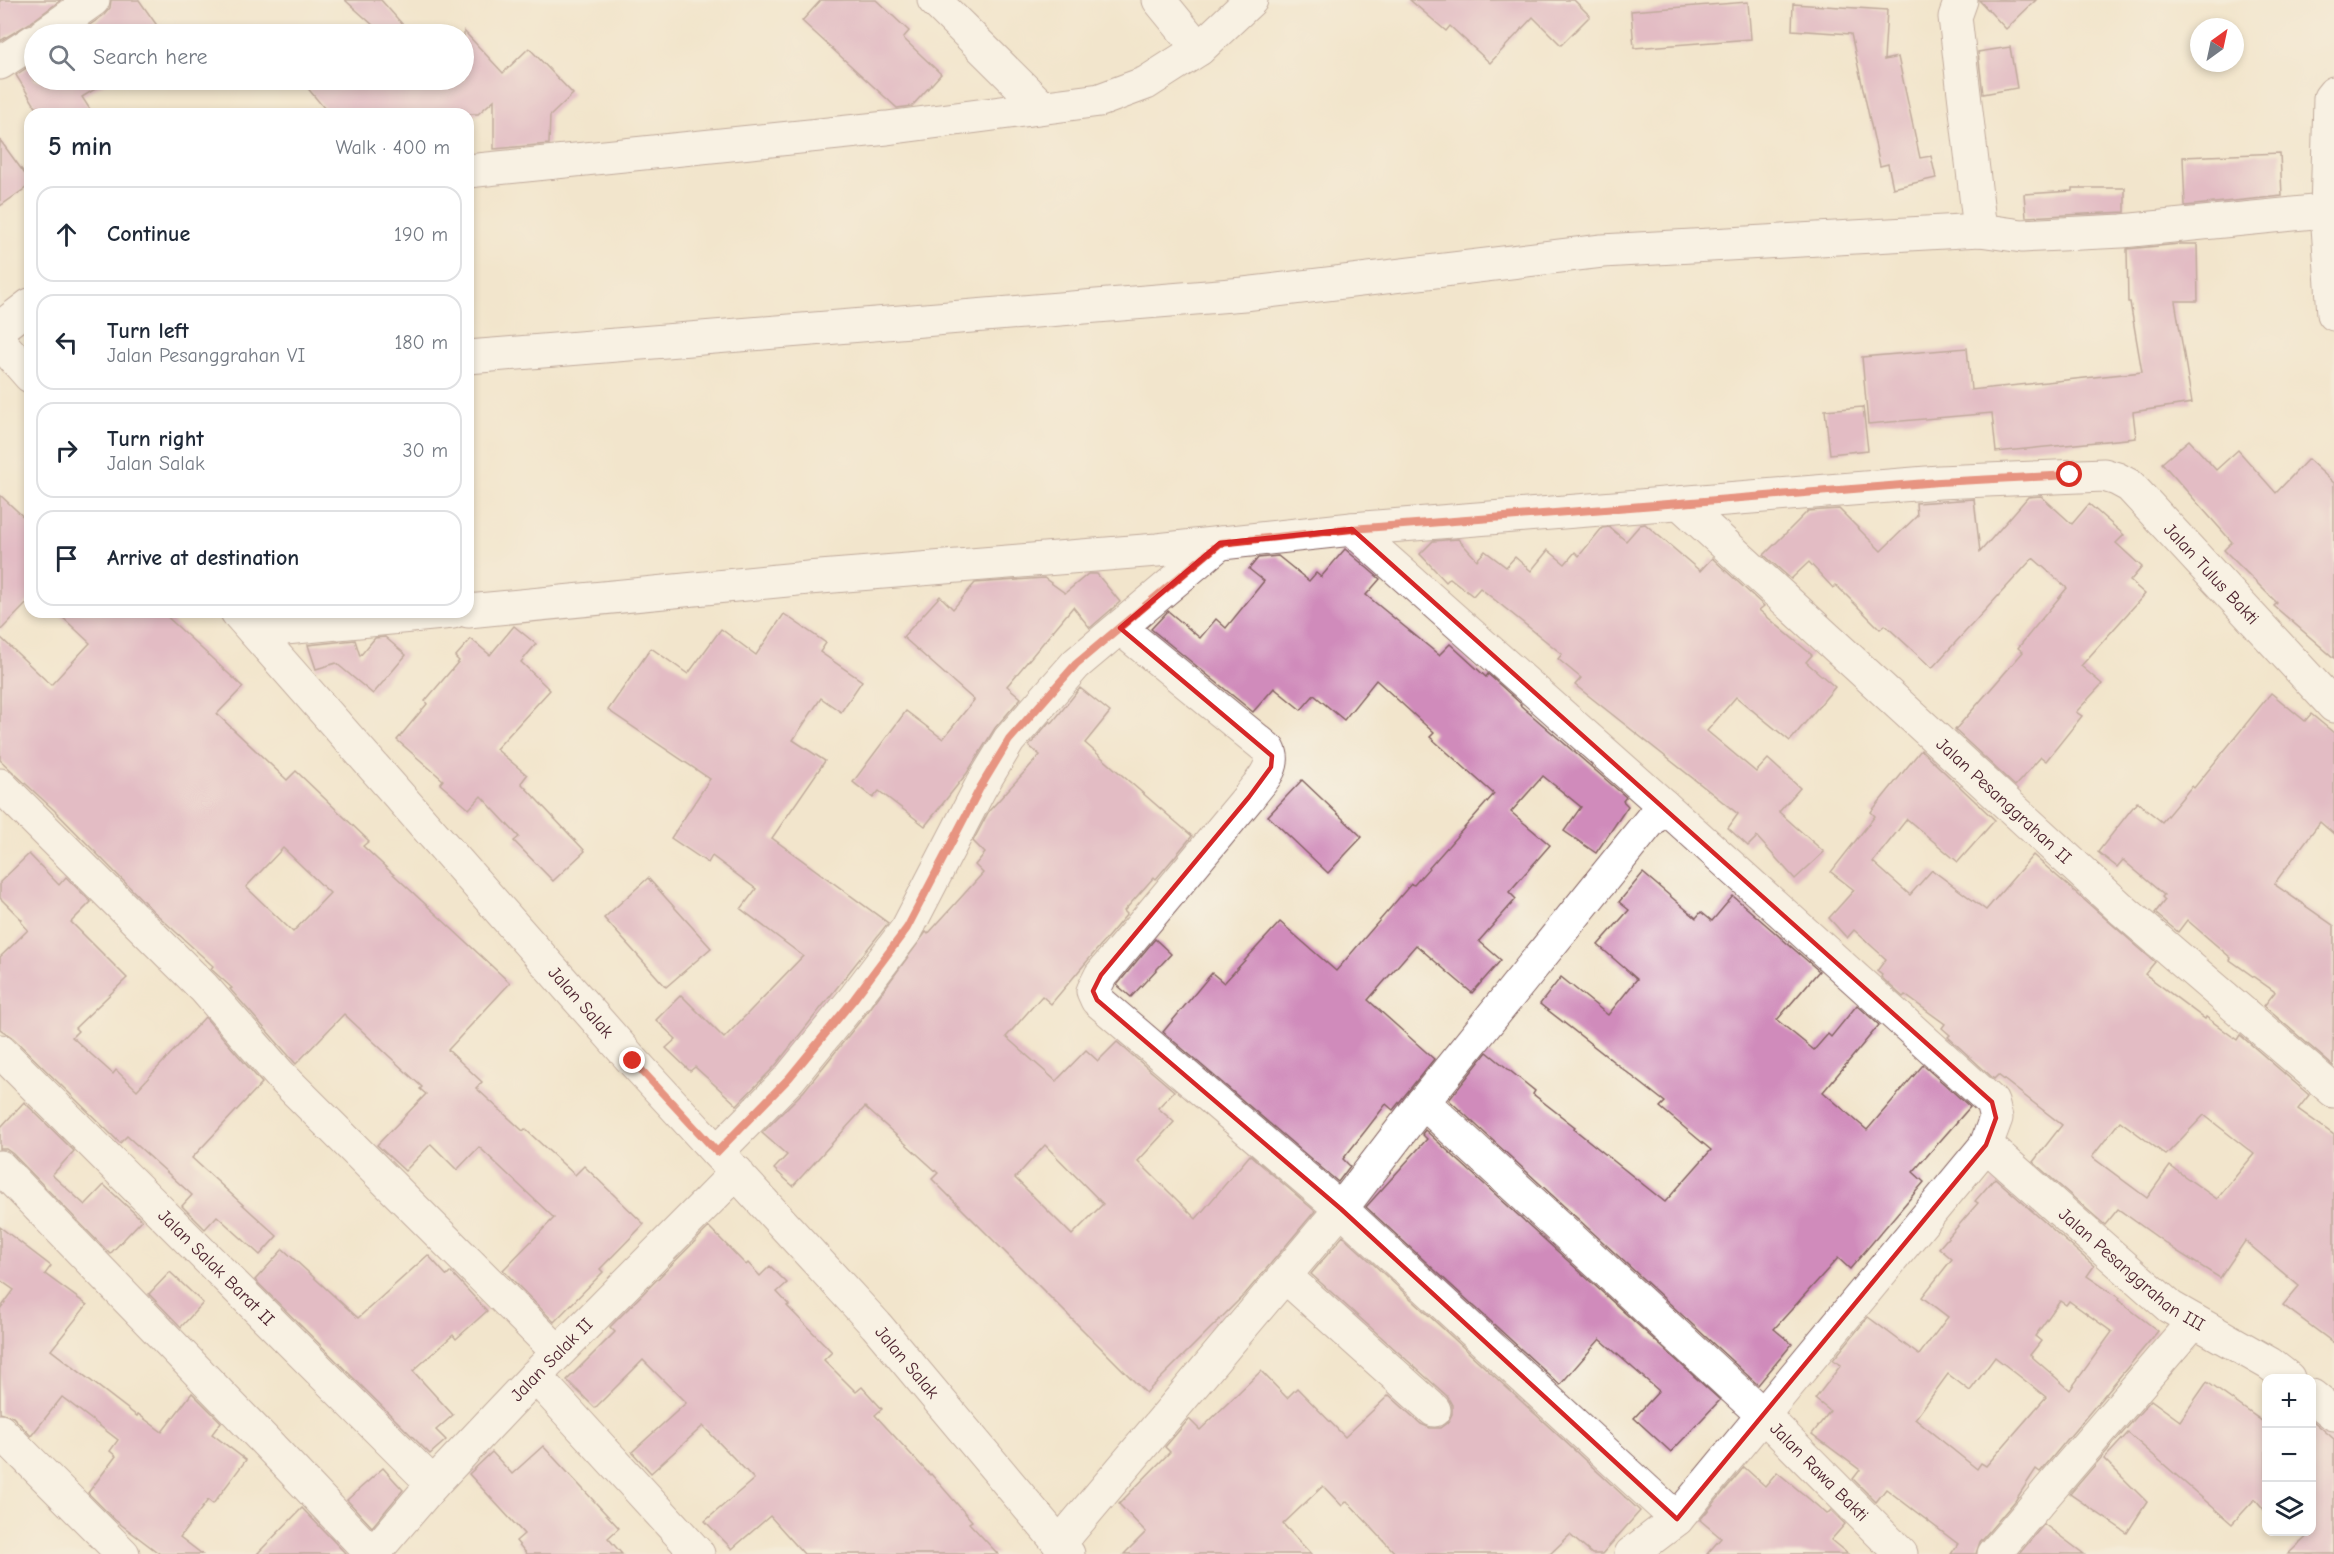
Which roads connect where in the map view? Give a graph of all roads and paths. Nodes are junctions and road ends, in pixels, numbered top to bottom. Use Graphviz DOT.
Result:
graph roads {
  1 [pos="93,0"];
  2 [pos="934,0"];
  3 [pos="1159,0"];
  4 [pos="1251,0"];
  5 [pos="1958,14"];
  6 [pos="59,24"];
  7 [pos="24,47"];
  8 [pos="1198,49"];
  9 [pos="0,63"];
  10 [pos="2334,93"];
  11 [pos="1041,106"];
  12 [pos="474,170"];
  13 [pos="2331,211"];
  14 [pos="1980,231"];
  15 [pos="24,310"];
  16 [pos="2334,314"];
  17 [pos="0,328"];
  18 [pos="0,342"];
  19 [pos="474,357"];
  20 [pos="24,369"];
  21 [pos="1680,503"];
  22 [pos="1352,529"];
  23 [pos="1220,543"];
  24 [pos="474,609"];
  25 [pos="314,618"];
  26 [pos="245,621"];
  27 [pos="1120,628"];
  28 [pos="2334,706"];
  29 [pos="0,784"];
  30 [pos="1664,805"];
  31 [pos="0,1051"];
  32 [pos="2334,1091"];
  33 [pos="1422,1102"];
  34 [pos="1986,1145"];
  35 [pos="727,1162"];
  36 [pos="0,1167"];
  37 [pos="1341,1209"];
  38 [pos="1286,1277"];
  39 [pos="2194,1321"];
  40 [pos="558,1352"];
  41 [pos="2283,1374"];
  42 [pos="535,1376"];
  43 [pos="2316,1399"];
  44 [pos="1434,1410"];
  45 [pos="2334,1413"];
  46 [pos="1763,1415"];
  47 [pos="0,1431"];
  48 [pos="433,1484"];
  49 [pos="1677,1519"];
  50 [pos="1064,1549"];
  51 [pos="123,1554"];
  52 [pos="373,1554"];
  53 [pos="698,1554"];
  54 [pos="1631,1554"];
  55 [pos="1901,1554"];
  56 [pos="1994,1554"];
  1 -- 6 [label="street"];
  2 -- 11 [label="street"];
  3 -- 8 [label="street"];
  4 -- 8 [label="street"];
  5 -- 14 [label="street"];
  7 -- 9 [label="street"];
  8 -- 11 [label="street"];
  10 -- 13 [label="street"];
  11 -- 12 [label="street"];
  13 -- 14 [label="street"];
  13 -- 16 [label="street"];
  14 -- 19 [label="street"];
  15 -- 17 [label="street"];
  18 -- 20 [label="street"];
  21 -- 22 [label="street, Jalan Tulus Bakti"];
  21 -- 28 [label="street, Jalan Tulus Bakti"];
  21 -- 32 [label="street, Jalan Pesanggrahan II"];
  22 -- 23 [label="street, Jalan Tulus Bakti"];
  22 -- 30 [label="street"];
  23 -- 24 [label="street, Jalan Tulus Bakti"];
  23 -- 27 [label="street, Jalan Salak II"];
  25 -- 26 [label="street"];
  26 -- 35 [label="street, Jalan Salak"];
  27 -- 35 [label="street, Jalan Salak II"];
  27 -- 37 [label="street"];
  29 -- 40 [label="street"];
  30 -- 33 [label="street"];
  30 -- 34 [label="street"];
  31 -- 48 [label="street, Jalan Salak Barat II"];
  33 -- 37 [label="street"];
  33 -- 46 [label="street, Jalan Rawa Bakti"];
  34 -- 39 [label="street, Jalan Pesanggrahan III"];
  34 -- 46 [label="street"];
  35 -- 40 [label="street, Jalan Salak II"];
  35 -- 50 [label="street, Jalan Salak"];
  36 -- 52 [label="street"];
  37 -- 38 [label="street"];
  37 -- 49 [label="street"];
  38 -- 44 [label="street"];
  38 -- 50 [label="street"];
  39 -- 41 [label="street, Jalan Pesanggrahan III"];
  39 -- 56 [label="street"];
  40 -- 42 [label="street, Jalan Salak II"];
  42 -- 48 [label="street, Jalan Salak II"];
  42 -- 53 [label="street"];
  43 -- 45 [label="street"];
  46 -- 49 [label="street"];
  46 -- 55 [label="street, Jalan Rawa Bakti"];
  47 -- 51 [label="street"];
  48 -- 52 [label="street, Jalan Salak II"];
  49 -- 54 [label="street"];
}
